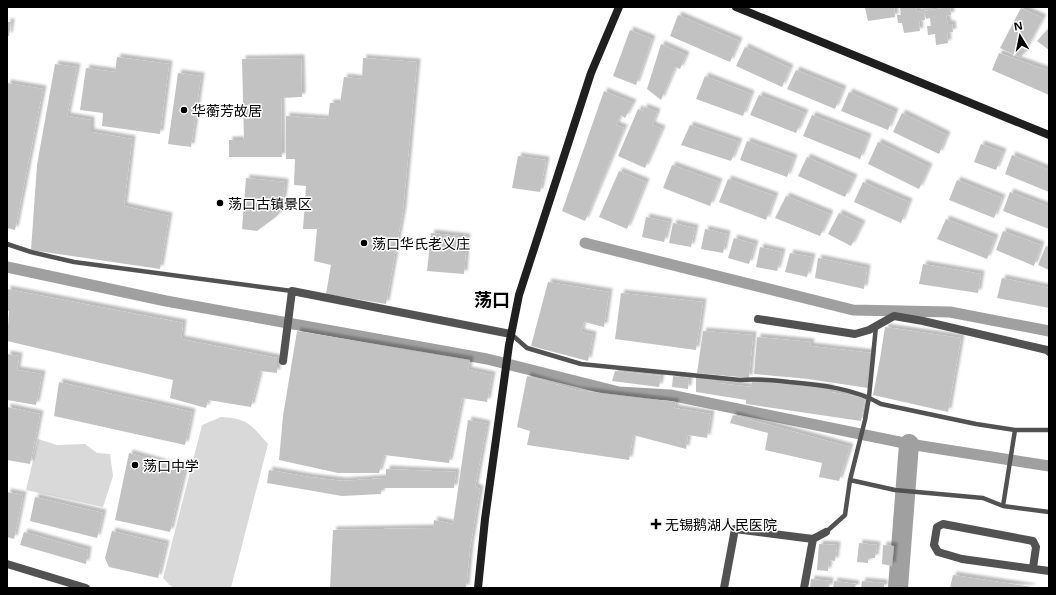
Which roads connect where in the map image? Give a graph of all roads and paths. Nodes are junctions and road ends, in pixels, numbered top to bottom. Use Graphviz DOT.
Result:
graph roads {
  1 [pos="618,7"];
  2 [pos="736,7"];
  3 [pos="1049,135"];
  4 [pos="7,244"];
  5 [pos="292,291"];
  6 [pos="758,319"];
  7 [pos="876,326"];
  8 [pos="511,334"];
  9 [pos="1049,352"];
  10 [pos="283,361"];
  11 [pos="869,397"];
  12 [pos="1015,430"];
  13 [pos="1049,430"];
  14 [pos="850,480"];
  15 [pos="1003,506"];
  16 [pos="1049,512"];
  17 [pos="826,532"];
  18 [pos="813,539"];
  19 [pos="7,564"];
  20 [pos="1033,568"];
  21 [pos="1049,571"];
  22 [pos="86,588"];
  23 [pos="478,588"];
  24 [pos="724,588"];
  25 [pos="804,588"];
  1 -- 8 [label="street"];
  2 -- 3 [label="street"];
  4 -- 5 [label="lane"];
  5 -- 8 [label="street"];
  5 -- 10 [label="street"];
  6 -- 7 [label="street"];
  7 -- 9 [label="street"];
  7 -- 11 [label="lane"];
  8 -- 11 [label="lane"];
  8 -- 23 [label="street"];
  11 -- 12 [label="lane"];
  11 -- 14 [label="lane"];
  12 -- 13 [label="lane"];
  12 -- 15 [label="lane"];
  14 -- 15 [label="lane"];
  14 -- 17 [label="lane"];
  15 -- 16 [label="lane"];
  17 -- 18 [label="street"];
  18 -- 24 [label="street"];
  18 -- 25 [label="street"];
  19 -- 22 [label="street"];
  20 -- 20 [label="street"];
  20 -- 21 [label="street"];
}
